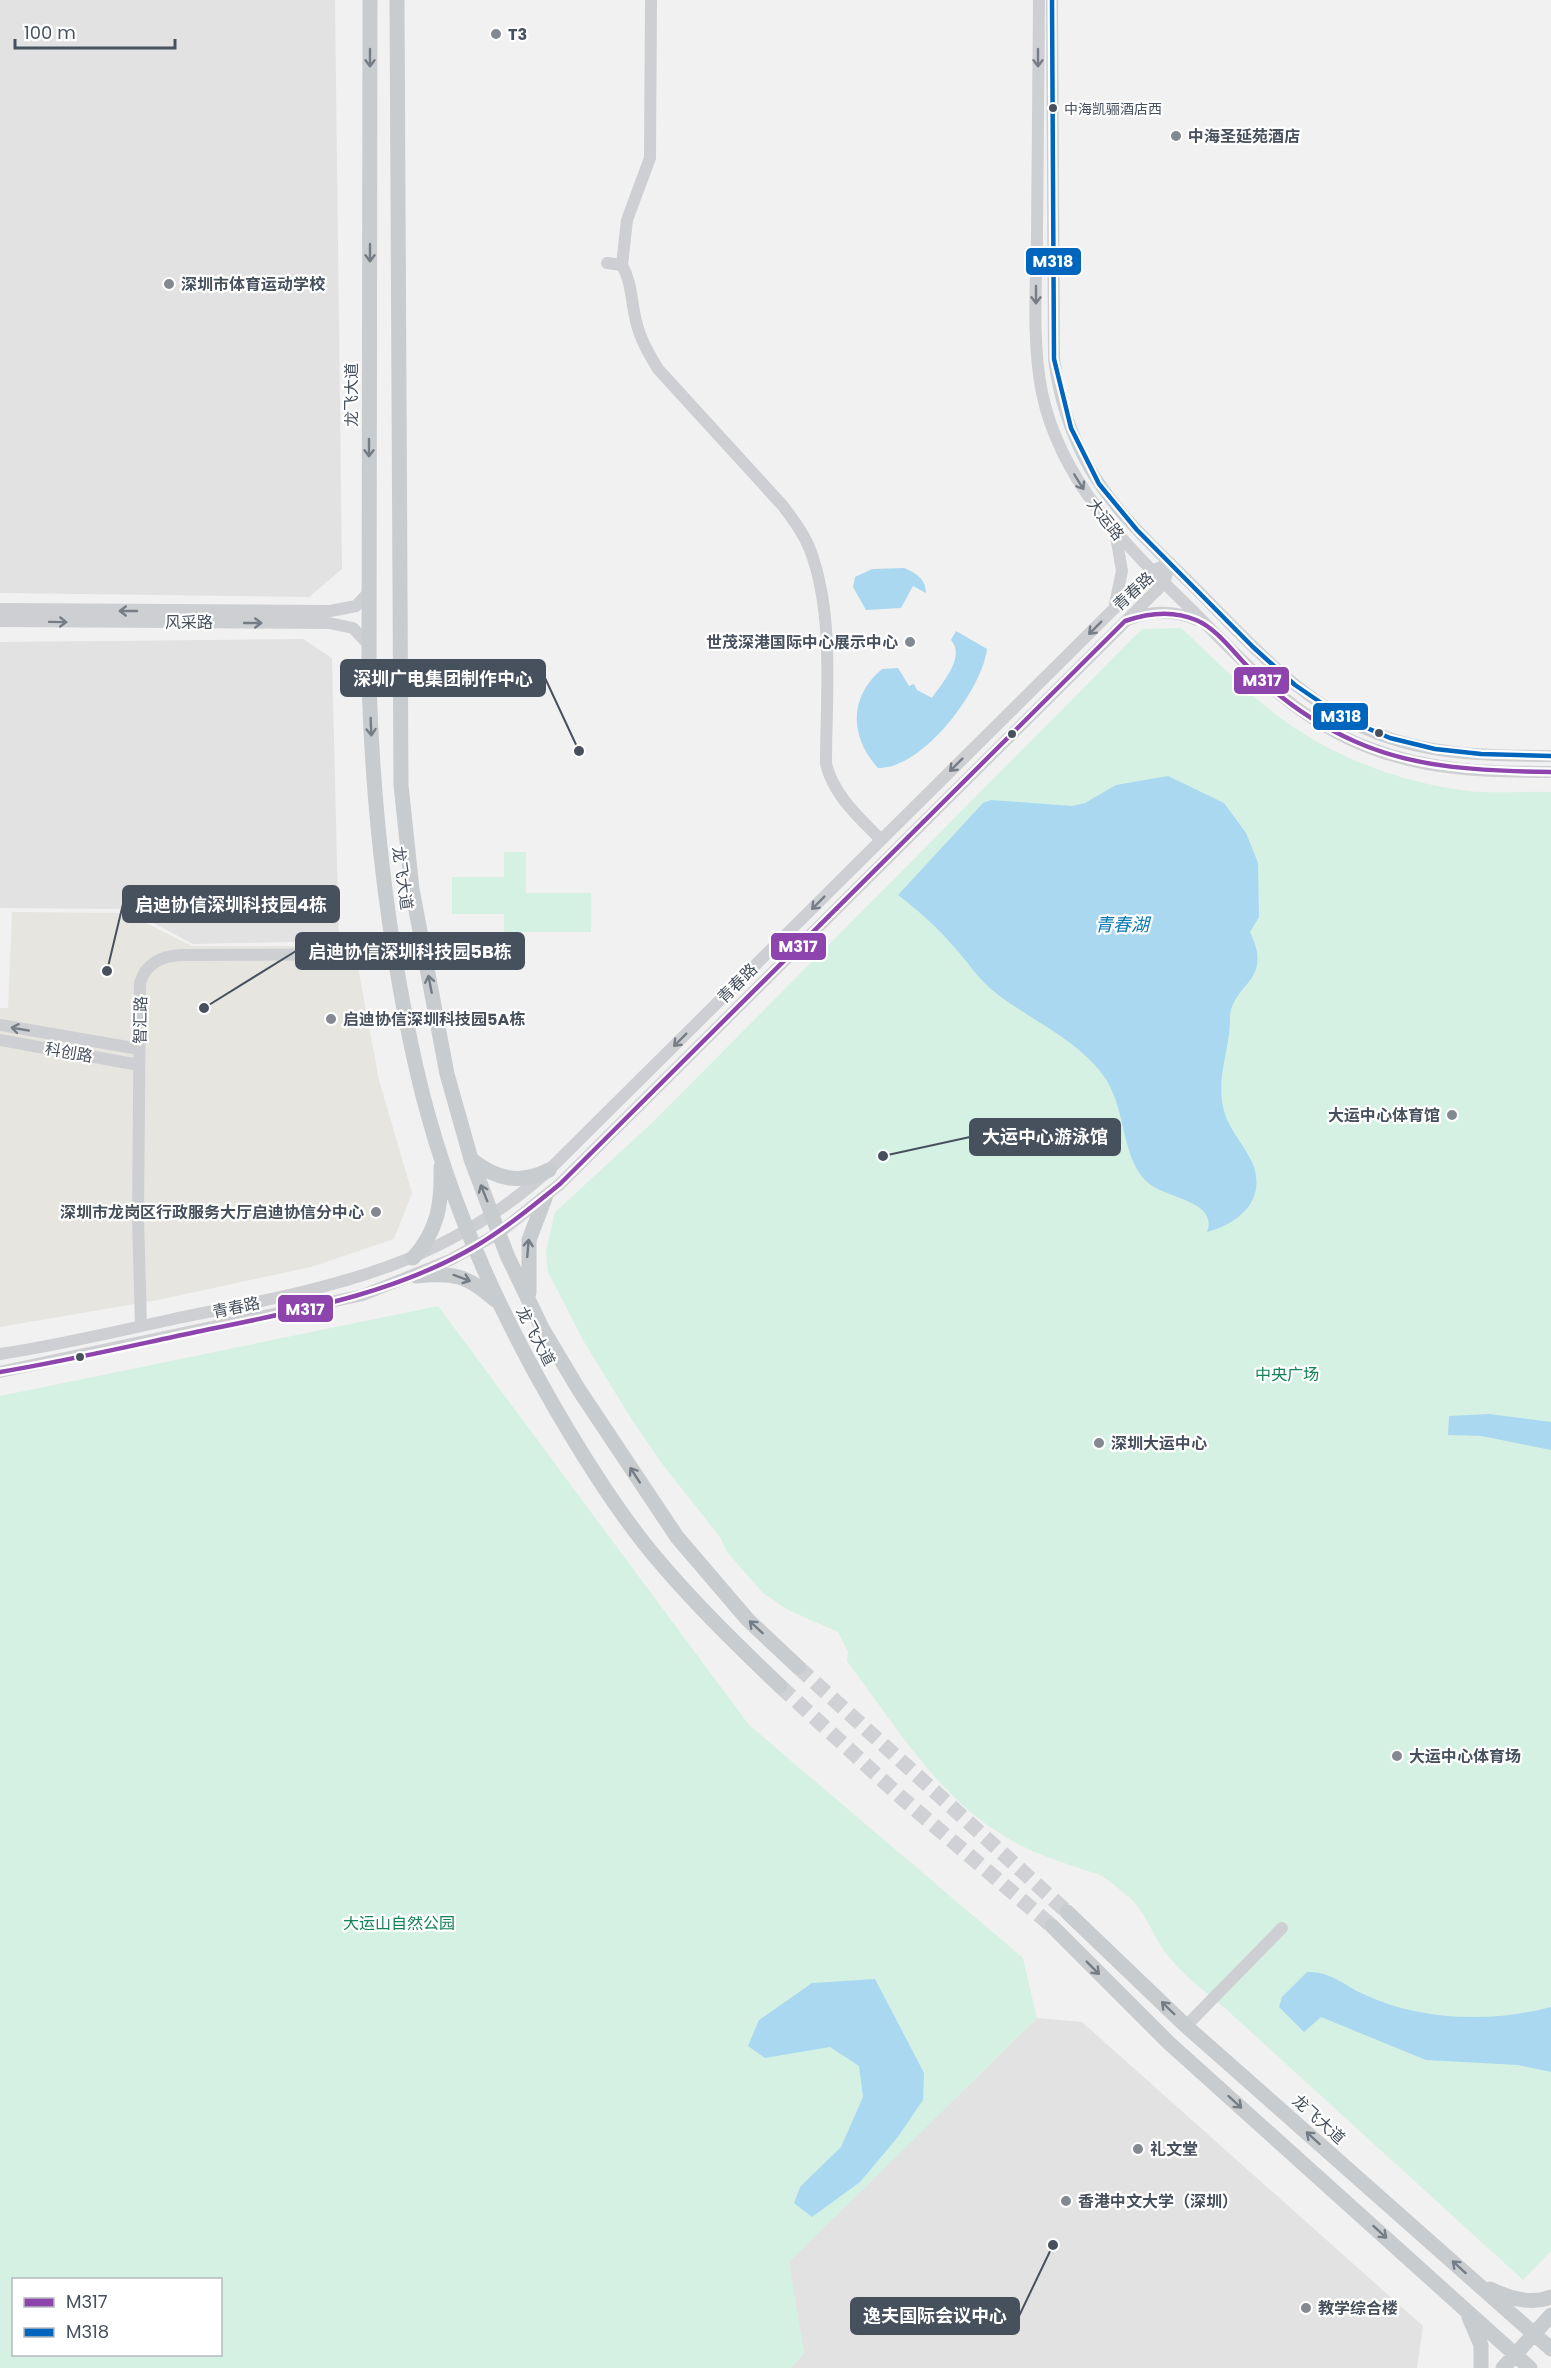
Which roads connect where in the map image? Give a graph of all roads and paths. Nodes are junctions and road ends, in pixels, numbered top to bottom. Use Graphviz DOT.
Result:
graph roads {
  1 [pos="370,0"];
  2 [pos="397,0"];
  3 [pos="651,0"];
  4 [pos="1039,0"];
  5 [pos="1052,0"];
  6 [pos="607,263"];
  7 [pos="622,265"];
  8 [pos="1115,532"];
  9 [pos="1170,563"];
  10 [pos="1152,571"];
  11 [pos="1164,583"];
  12 [pos="369,592"];
  13 [pos="0,609"];
  14 [pos="1113,609"];
  15 [pos="0,621"];
  16 [pos="1125,621"];
  17 [pos="1206,625"];
  18 [pos="369,645"];
  19 [pos="1551,756"];
  20 [pos="1551,772"];
  21 [pos="881,840"];
  22 [pos="396,954"];
  23 [pos="0,1025"];
  24 [pos="0,1040"];
  25 [pos="139,1049"];
  26 [pos="139,1065"];
  27 [pos="441,1152"];
  28 [pos="471,1159"];
  29 [pos="549,1170"];
  30 [pos="545,1198"];
  31 [pos="492,1214"];
  32 [pos="468,1230"];
  33 [pos="499,1233"];
  34 [pos="475,1248"];
  35 [pos="413,1258"];
  36 [pos="416,1276"];
  37 [pos="530,1302"];
  38 [pos="499,1304"];
  39 [pos="141,1326"];
  40 [pos="0,1354"];
  41 [pos="0,1372"];
  42 [pos="798,1667"];
  43 [pos="780,1686"];
  44 [pos="1067,1912"];
  45 [pos="1052,1926"];
  46 [pos="1282,1928"];
  47 [pos="1186,2026"];
  48 [pos="1477,2283"];
  49 [pos="1551,2297"];
  50 [pos="1463,2307"];
  51 [pos="1551,2315"];
  52 [pos="1534,2334"];
  53 [pos="1551,2349"];
  54 [pos="1515,2355"];
  55 [pos="1481,2368"];
  56 [pos="1503,2368"];
  57 [pos="1530,2368"];
  1 -- 12 [label="main road, 龙飞大道, one-way"];
  28 -- 2 [label="main road, 龙飞大道, one-way"];
  3 -- 7 [label="street"];
  4 -- 8 [label="street, 大运路, one-way"];
  5 -- 9 [label="street, 大运路"];
  6 -- 7 [label="street"];
  7 -- 21 [label="street"];
  8 -- 10 [label="street, 大运路"];
  8 -- 14 [label="street"];
  9 -- 10 [label="street, 青春路"];
  9 -- 11 [label="street, 青春路"];
  9 -- 19 [label="street, 大运路"];
  10 -- 11 [label="street, 大运路"];
  10 -- 14 [label="street, 青春路"];
  11 -- 16 [label="street, 青春路"];
  11 -- 17 [label="street, 大运路"];
  12 -- 13 [label="street, 风采路, one-way"];
  12 -- 18 [label="main road, 龙飞大道"];
  14 -- 21 [label="street, 青春路, one-way"];
  15 -- 18 [label="street, 风采路, one-way"];
  16 -- 17 [label="street"];
  16 -- 30 [label="street, 青春路"];
  17 -- 20 [label="street, 大运路"];
  18 -- 22 [label="main road, 龙飞大道, one-way"];
  21 -- 29 [label="street, 青春路, one-way"];
  22 -- 25 [label="street, 智汇路"];
  22 -- 27 [label="main road, 龙飞大道"];
  25 -- 23 [label="street, one-way"];
  24 -- 26 [label="street, 科创路"];
  25 -- 26 [label="street, 智汇路"];
  26 -- 39 [label="street, 智汇路"];
  27 -- 32 [label="main road, 龙飞大道"];
  27 -- 35 [label="main road"];
  28 -- 29 [label="main road"];
  31 -- 28 [label="main road, 龙飞大道, one-way"];
  29 -- 31 [label="street, 青春路"];
  30 -- 33 [label="street, 青春路"];
  37 -- 30 [label="main road, one-way"];
  31 -- 32 [label="street, 青春路"];
  31 -- 33 [label="main road, 龙飞大道"];
  32 -- 34 [label="main road, 龙飞大道"];
  32 -- 35 [label="street, 青春路"];
  33 -- 34 [label="street, 青春路"];
  33 -- 37 [label="main road, 龙飞大道"];
  34 -- 36 [label="street, 青春路"];
  34 -- 38 [label="main road, 龙飞大道"];
  35 -- 39 [label="street, 青春路"];
  36 -- 38 [label="main road, one-way"];
  36 -- 41 [label="street, 青春路"];
  42 -- 37 [label="main road, 龙飞大道, one-way"];
  38 -- 43 [label="main road, 龙飞大道"];
  39 -- 40 [label="street, 青春路"];
  47 -- 44 [label="main road, 龙飞大道, one-way"];
  45 -- 50 [label="main road, one-way"];
  46 -- 47 [label="street"];
  48 -- 47 [label="main road, 龙飞大道, one-way"];
  48 -- 49 [label="main road"];
  48 -- 52 [label="main road, 龙飞大道"];
  50 -- 54 [label="main road"];
  50 -- 55 [label="main road"];
  51 -- 52 [label="main road"];
  52 -- 53 [label="main road, 龙飞大道"];
  52 -- 54 [label="main road"];
  54 -- 56 [label="main road"];
  54 -- 57 [label="main road"];
}
